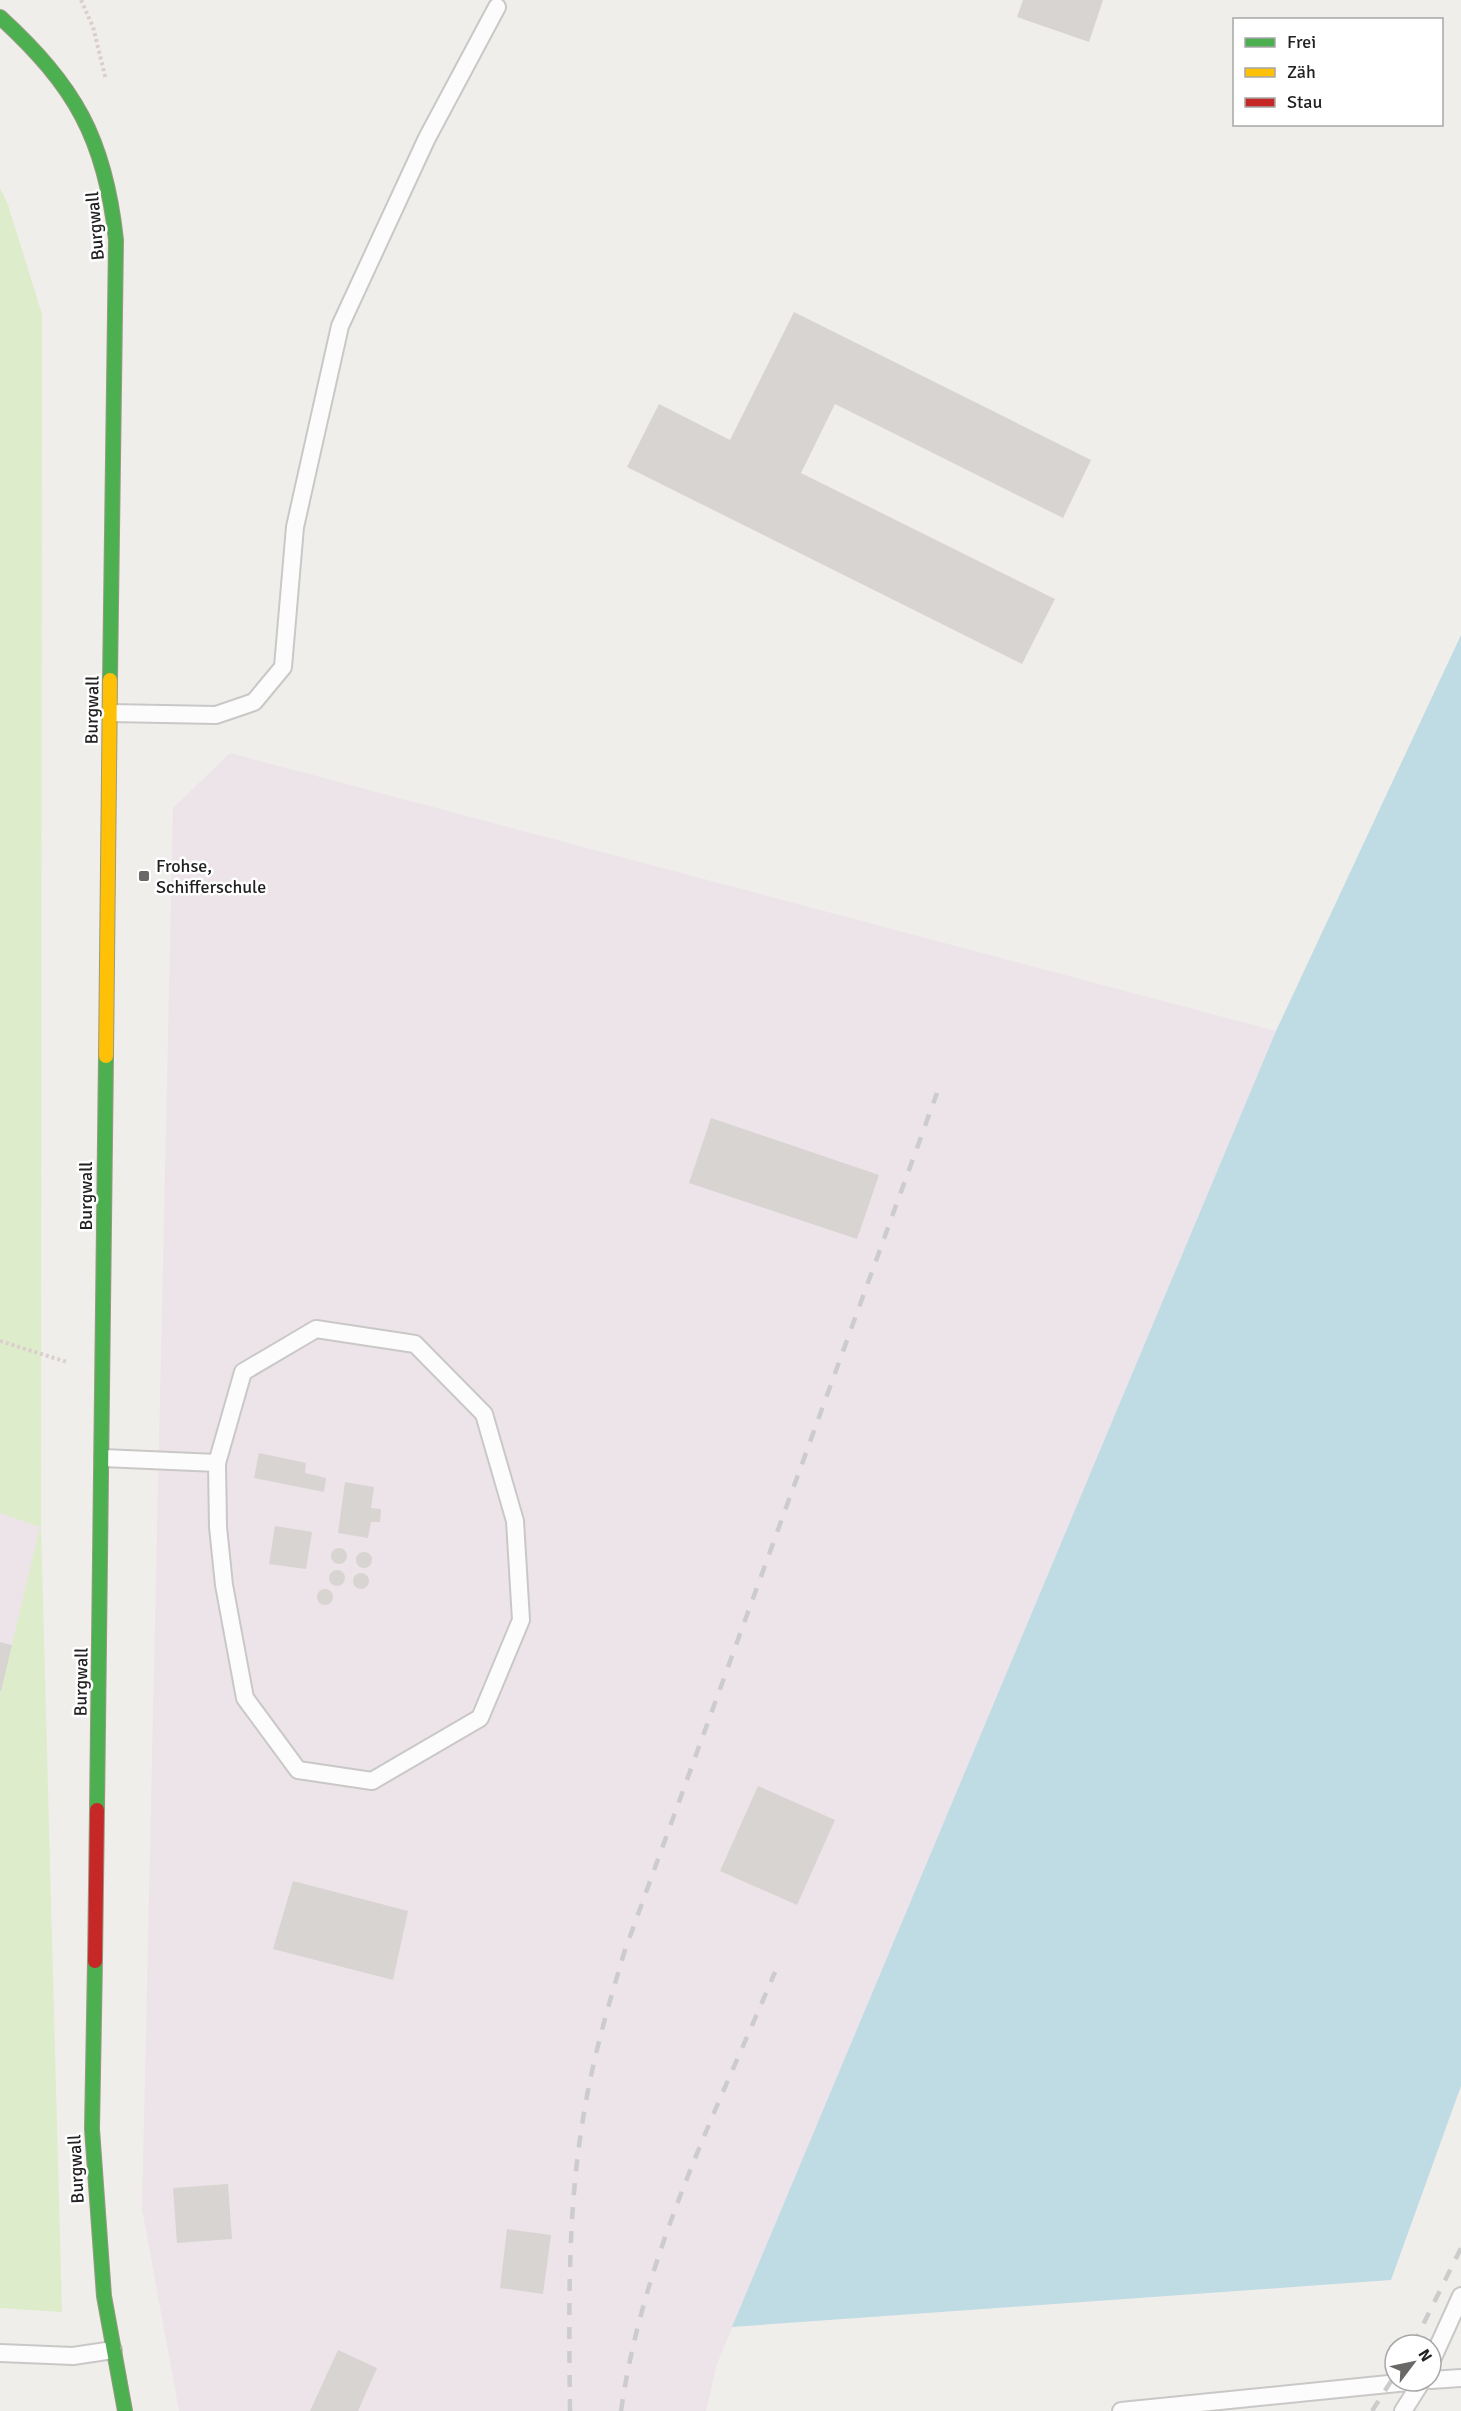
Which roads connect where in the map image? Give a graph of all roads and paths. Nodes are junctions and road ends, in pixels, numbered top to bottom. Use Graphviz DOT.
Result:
graph roads {
  1 [pos="496,7"];
  2 [pos="0,17"];
  3 [pos="110,713"];
  4 [pos="0,1341"];
  5 [pos="104,1364"];
  6 [pos="103,1458"];
  7 [pos="218,1463"];
  8 [pos="1461,2296"];
  9 [pos="1443,2336"];
  10 [pos="113,2350"];
  11 [pos="0,2353"];
  12 [pos="1461,2378"];
  13 [pos="1443,2379"];
  14 [pos="1383,2385"];
  15 [pos="1413,2393"];
  16 [pos="125,2411"];
  17 [pos="1121,2411"];
  18 [pos="1402,2411"];
  1 -- 3 [label="lane"];
  2 -- 3 [label="street, Burgwall"];
  3 -- 5 [label="street, Burgwall"];
  4 -- 5 [label="path"];
  5 -- 6 [label="street, Burgwall"];
  6 -- 7 [label="lane"];
  6 -- 10 [label="street, Burgwall"];
  7 -- 7 [label="lane"];
  8 -- 9 [label="lane"];
  10 -- 11 [label="lane"];
  10 -- 16 [label="street, Burgwall"];
  12 -- 13 [label="lane"];
  14 -- 17 [label="lane"];
  15 -- 18 [label="lane"];
}
